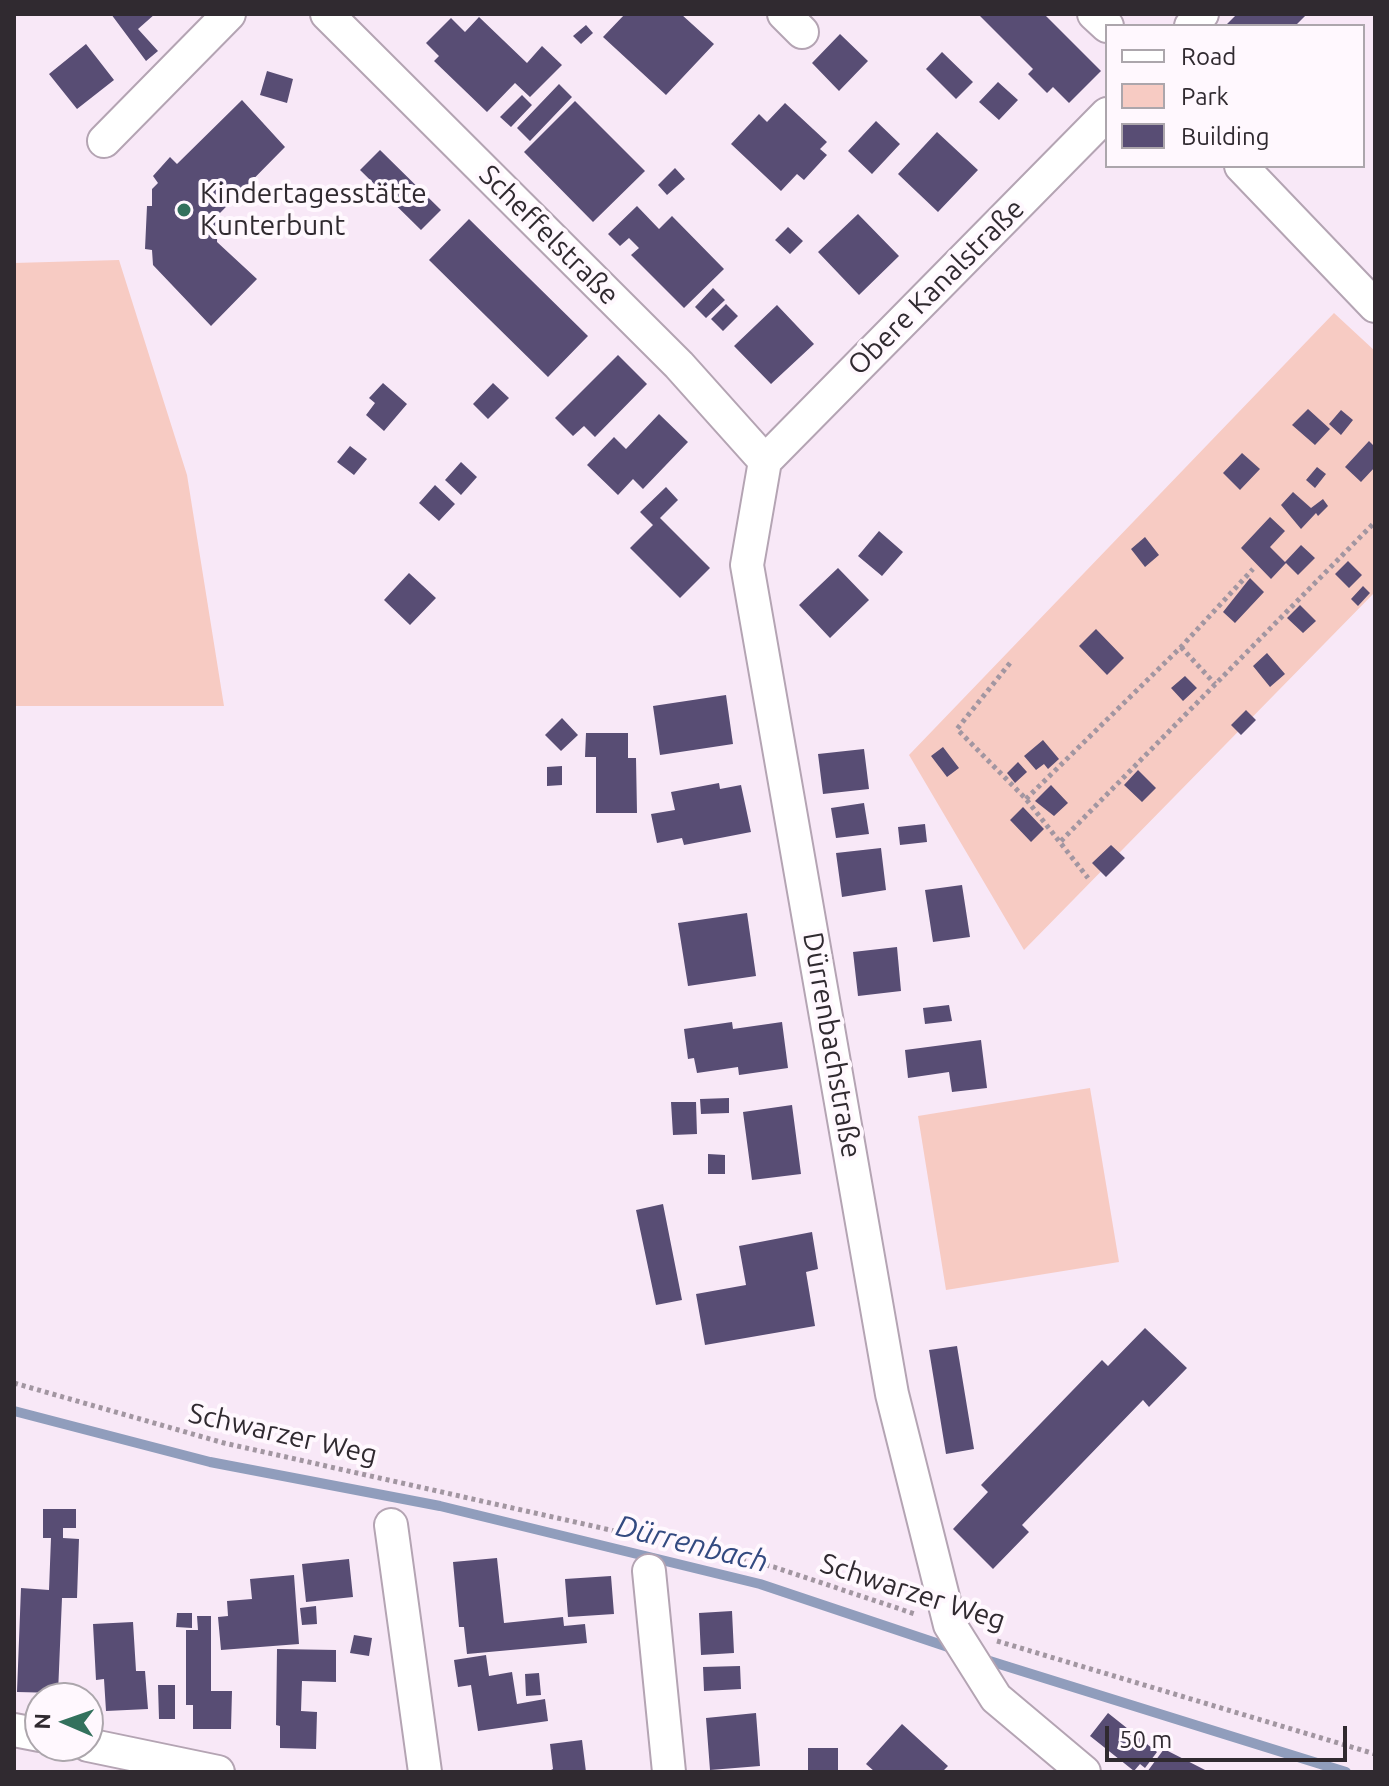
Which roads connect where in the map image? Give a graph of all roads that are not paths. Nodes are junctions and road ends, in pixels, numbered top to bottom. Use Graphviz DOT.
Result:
graph roads {
  1 [pos="229,14"];
  2 [pos="327,14"];
  3 [pos="1105,116"];
  4 [pos="104,141"];
  5 [pos="1243,168"];
  6 [pos="1375,306"];
  7 [pos="765,461"];
  8 [pos="391,1525"];
  9 [pos="649,1571"];
  10 [pos="104,1748"];
  11 [pos="218,1772"];
  12 [pos="425,1772"];
  13 [pos="669,1772"];
  14 [pos="1084,1772"];
  1 -- 4 [label="street"];
  2 -- 7 [label="street, Scheffelstraße"];
  3 -- 7 [label="street, Obere Kanalstraße"];
  5 -- 6 [label="street"];
  7 -- 14 [label="street, Dürrenbachstraße"];
  8 -- 12 [label="street"];
  9 -- 13 [label="street"];
  10 -- 11 [label="street"];
}
